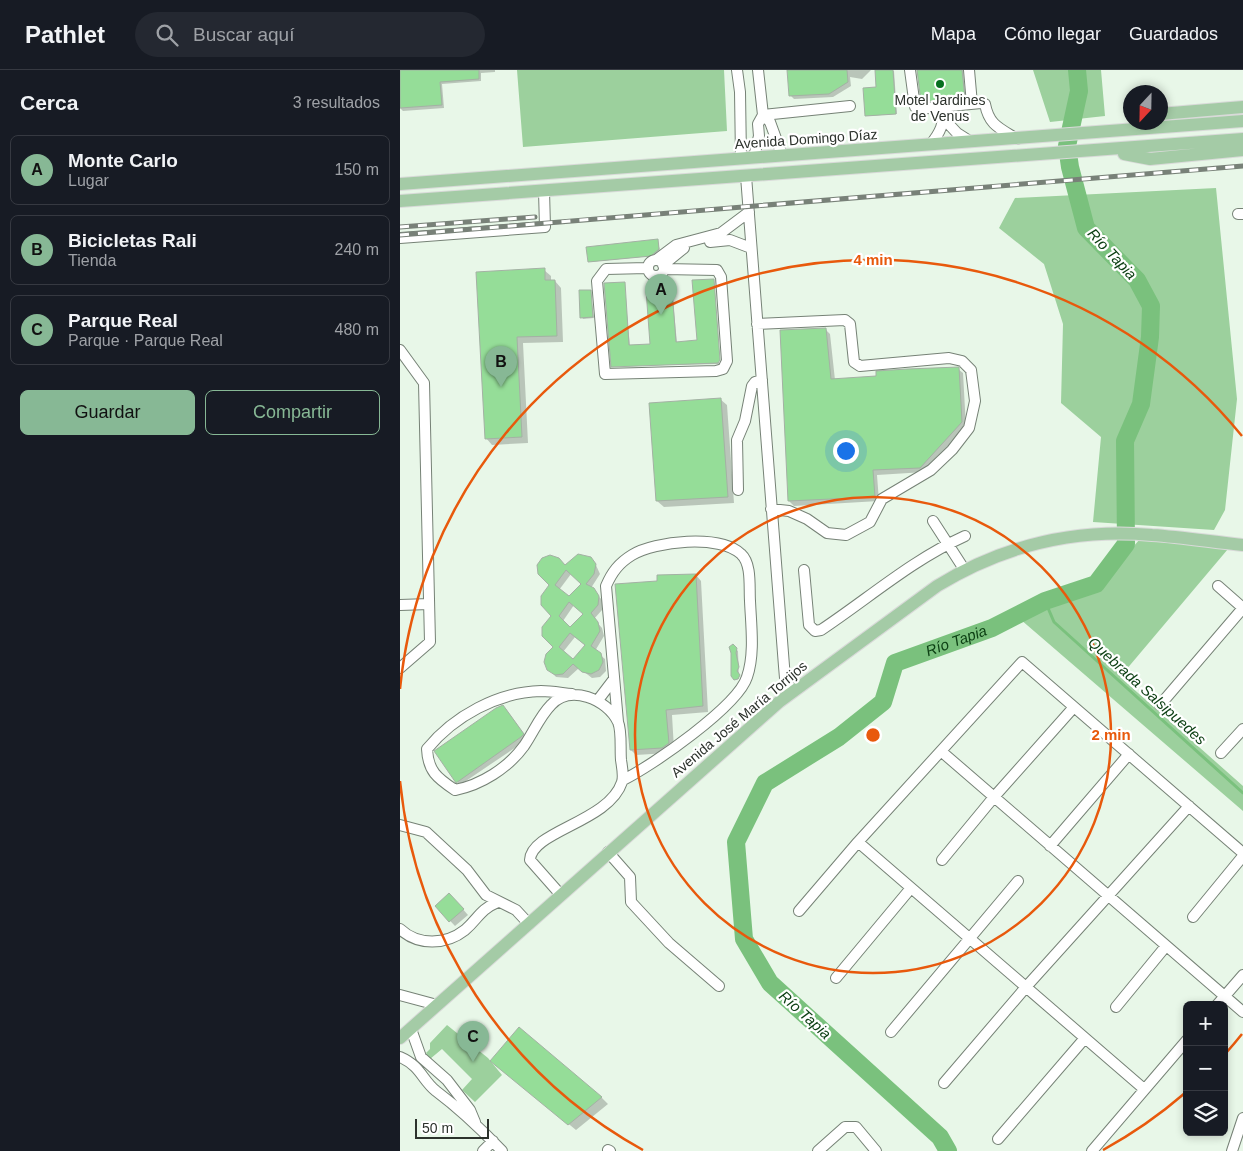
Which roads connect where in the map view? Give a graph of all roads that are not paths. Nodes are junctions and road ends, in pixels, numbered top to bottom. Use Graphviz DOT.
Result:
graph roads {
  1 [pos="738,70"];
  2 [pos="758,70"];
  3 [pos="910,70"];
  4 [pos="969,70"];
  5 [pos="972,104"];
  6 [pos="850,106"];
  7 [pos="943,107"];
  8 [pos="1243,107"];
  9 [pos="1168,113"];
  10 [pos="763,115"];
  11 [pos="944,119"];
  12 [pos="1243,121"];
  13 [pos="1123,124"];
  14 [pos="1102,132"];
  15 [pos="1018,139"];
  16 [pos="1243,139"];
  17 [pos="971,142"];
  18 [pos="930,145"];
  19 [pos="1243,150"];
  20 [pos="1103,151"];
  21 [pos="782,155"];
  22 [pos="747,158"];
  23 [pos="746,176"];
  24 [pos="400,184"];
  25 [pos="544,191"];
  26 [pos="400,201"];
  27 [pos="749,212"];
  28 [pos="400,238"];
  29 [pos="751,248"];
  30 [pos="661,264"];
  31 [pos="647,268"];
  32 [pos="758,324"];
  33 [pos="400,350"];
  34 [pos="762,380"];
  35 [pos="738,490"];
  36 [pos="772,509"];
  37 [pos="933,520"];
  38 [pos="964,536"];
  39 [pos="946,544"];
  40 [pos="1243,545"];
  41 [pos="964,569"];
  42 [pos="804,570"];
  43 [pos="1218,586"];
  44 [pos="400,604"];
  45 [pos="429,604"];
  46 [pos="1243,608"];
  47 [pos="400,668"];
  48 [pos="614,680"];
  49 [pos="792,692"];
  50 [pos="572,694"];
  51 [pos="598,700"];
  52 [pos="1160,705"];
  53 [pos="1074,707"];
  54 [pos="618,722"];
  55 [pos="1243,729"];
  56 [pos="942,752"];
  57 [pos="1129,754"];
  58 [pos="1221,754"];
  59 [pos="623,780"];
  60 [pos="994,797"];
  61 [pos="1188,806"];
  62 [pos="400,825"];
  63 [pos="858,842"];
  64 [pos="1050,846"];
  65 [pos="608,852"];
  66 [pos="1243,855"];
  67 [pos="942,860"];
  68 [pos="1018,881"];
  69 [pos="911,888"];
  70 [pos="560,894"];
  71 [pos="1109,897"];
  72 [pos="498,902"];
  73 [pos="800,910"];
  74 [pos="1193,917"];
  75 [pos="529,924"];
  76 [pos="400,929"];
  77 [pos="970,939"];
  78 [pos="1166,946"];
  79 [pos="1243,974"];
  80 [pos="836,978"];
  81 [pos="719,986"];
  82 [pos="1026,987"];
  83 [pos="400,995"];
  84 [pos="1224,996"];
  85 [pos="1220,1001"];
  86 [pos="437,1005"];
  87 [pos="1116,1007"];
  88 [pos="1243,1012"];
  89 [pos="411,1029"];
  90 [pos="891,1032"];
  91 [pos="400,1038"];
  92 [pos="1085,1038"];
  93 [pos="1183,1045"];
  94 [pos="400,1057"];
  95 [pos="440,1074"];
  96 [pos="430,1083"];
  97 [pos="944,1083"];
  98 [pos="449,1086"];
  99 [pos="1144,1089"];
  100 [pos="441,1094"];
  101 [pos="1243,1118"];
  102 [pos="475,1122"];
  103 [pos="998,1139"];
  104 [pos="493,1141"];
  105 [pos="483,1151"];
  106 [pos="502,1151"];
  107 [pos="818,1151"];
  108 [pos="876,1151"];
  109 [pos="1092,1151"];
  110 [pos="1232,1151"];
  1 -- 22 [label="street"];
  2 -- 10 [label="street"];
  3 -- 7 [label="street"];
  4 -- 5 [label="street"];
  5 -- 7 [label="street"];
  5 -- 15 [label="street"];
  6 -- 10 [label="street"];
  7 -- 11 [label="street"];
  8 -- 9 [label="main road"];
  10 -- 21 [label="street"];
  10 -- 22 [label="street"];
  11 -- 17 [label="street"];
  11 -- 18 [label="street"];
  12 -- 14 [label="main road, Avenida Domingo Díaz"];
  13 -- 14 [label="main road"];
  14 -- 15 [label="main road, Avenida Domingo Díaz"];
  15 -- 17 [label="main road, Avenida Domingo Díaz"];
  16 -- 20 [label="main road"];
  17 -- 18 [label="main road, Avenida Domingo Díaz"];
  18 -- 21 [label="main road, Avenida Domingo Díaz"];
  19 -- 20 [label="main road"];
  20 -- 23 [label="main road"];
  21 -- 22 [label="main road, Avenida Domingo Díaz"];
  22 -- 24 [label="main road, Avenida Domingo Díaz"];
  23 -- 25 [label="main road"];
  23 -- 27 [label="street"];
  25 -- 26 [label="main road"];
  25 -- 28 [label="street"];
  27 -- 29 [label="street"];
  27 -- 30 [label="street"];
  29 -- 30 [label="street"];
  29 -- 32 [label="street"];
  30 -- 31 [label="street"];
  30 -- 31 [label="street"];
  30 -- 31 [label="street"];
  32 -- 34 [label="street"];
  32 -- 36 [label="street"];
  33 -- 45 [label="street"];
  34 -- 35 [label="street"];
  34 -- 36 [label="street"];
  36 -- 49 [label="street"];
  37 -- 39 [label="street"];
  38 -- 39 [label="street"];
  39 -- 41 [label="street"];
  39 -- 42 [label="street"];
  40 -- 41 [label="main road, Avenida José María Torrijos"];
  41 -- 49 [label="main road, Avenida José María Torrijos"];
  43 -- 46 [label="street"];
  44 -- 45 [label="street"];
  45 -- 47 [label="street"];
  46 -- 52 [label="street"];
  48 -- 51 [label="street"];
  48 -- 54 [label="street"];
  48 -- 59 [label="street"];
  49 -- 65 [label="main road, Avenida José María Torrijos"];
  50 -- 50 [label="street"];
  50 -- 51 [label="street"];
  51 -- 54 [label="street"];
  53 -- 56 [label="street"];
  53 -- 57 [label="street"];
  53 -- 60 [label="street"];
  54 -- 59 [label="street"];
  55 -- 58 [label="street"];
  56 -- 60 [label="street"];
  56 -- 63 [label="street"];
  57 -- 61 [label="street"];
  57 -- 64 [label="street"];
  59 -- 70 [label="street"];
  60 -- 64 [label="street"];
  60 -- 67 [label="street"];
  61 -- 66 [label="street"];
  61 -- 71 [label="street"];
  62 -- 72 [label="street"];
  63 -- 69 [label="street"];
  63 -- 73 [label="street"];
  64 -- 71 [label="street"];
  65 -- 70 [label="main road, Avenida José María Torrijos"];
  65 -- 81 [label="street"];
  66 -- 74 [label="street"];
  68 -- 77 [label="street"];
  69 -- 77 [label="street"];
  69 -- 80 [label="street"];
  70 -- 75 [label="main road, Avenida José María Torrijos"];
  71 -- 78 [label="street"];
  71 -- 82 [label="street"];
  72 -- 75 [label="street"];
  72 -- 76 [label="street"];
  75 -- 86 [label="main road, Avenida José María Torrijos"];
  77 -- 82 [label="street"];
  77 -- 90 [label="street"];
  78 -- 84 [label="street"];
  78 -- 87 [label="street"];
  79 -- 84 [label="street"];
  82 -- 92 [label="street"];
  82 -- 97 [label="street"];
  83 -- 86 [label="street"];
  84 -- 85 [label="street"];
  84 -- 88 [label="street"];
  86 -- 89 [label="main road, Avenida José María Torrijos"];
  89 -- 91 [label="main road, Avenida José María Torrijos"];
  89 -- 95 [label="street"];
  92 -- 99 [label="street"];
  92 -- 103 [label="street"];
  93 -- 99 [label="street"];
  94 -- 96 [label="street"];
  95 -- 96 [label="street"];
  95 -- 98 [label="street"];
  96 -- 100 [label="street"];
  98 -- 100 [label="street"];
  98 -- 102 [label="street"];
  99 -- 109 [label="street"];
  100 -- 102 [label="street"];
  101 -- 110 [label="street"];
  102 -- 104 [label="street"];
  104 -- 105 [label="street"];
  104 -- 106 [label="street"];
  107 -- 108 [label="street"];
}
